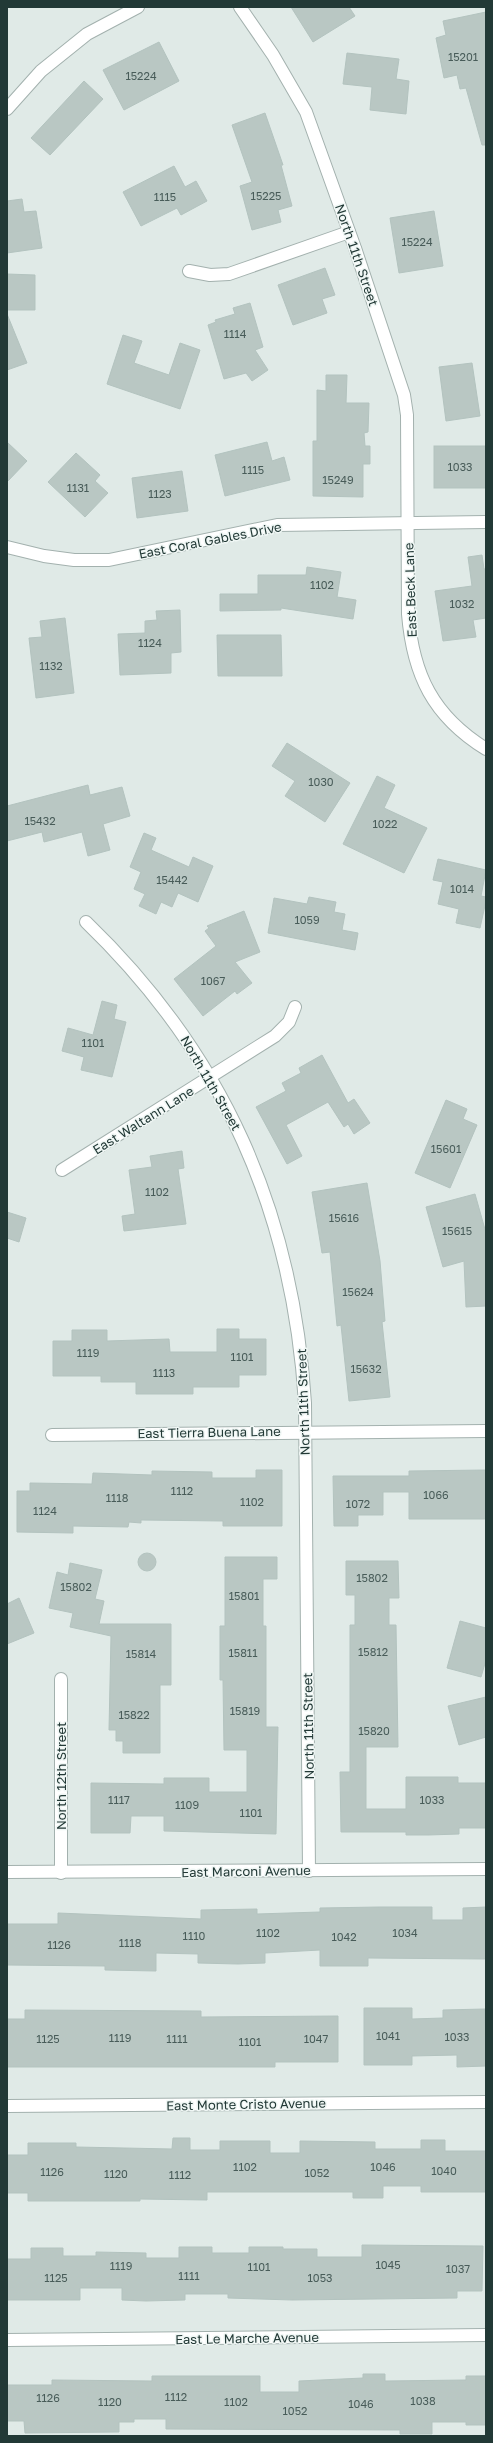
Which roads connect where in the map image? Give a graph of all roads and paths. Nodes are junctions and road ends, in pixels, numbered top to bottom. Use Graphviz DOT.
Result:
graph roads {
  1 [pos="138,7"];
  2 [pos="240,7"];
  3 [pos="7,109"];
  4 [pos="349,232"];
  5 [pos="189,271"];
  6 [pos="408,522"];
  7 [pos="486,522"];
  8 [pos="7,547"];
  9 [pos="486,749"];
  10 [pos="86,922"];
  11 [pos="295,1008"];
  12 [pos="211,1078"];
  13 [pos="62,1170"];
  14 [pos="305,1431"];
  15 [pos="486,1431"];
  16 [pos="52,1434"];
  17 [pos="61,1679"];
  18 [pos="486,1869"];
  19 [pos="309,1871"];
  20 [pos="7,1872"];
  21 [pos="61,1873"];
  22 [pos="486,2102"];
  23 [pos="7,2106"];
  24 [pos="486,2335"];
  25 [pos="7,2340"];
  1 -- 3 [label="street"];
  2 -- 4 [label="street, North 11th Street"];
  4 -- 5 [label="street"];
  4 -- 6 [label="street, North 11th Street"];
  6 -- 7 [label="street, East Coral Gables Drive"];
  6 -- 8 [label="street, East Coral Gables Drive"];
  6 -- 9 [label="street, East Beck Lane"];
  10 -- 12 [label="street, North 11th Street"];
  11 -- 12 [label="street, East Waltann Lane"];
  12 -- 13 [label="street, East Waltann Lane"];
  12 -- 14 [label="street, North 11th Street"];
  14 -- 15 [label="street, East Tierra Buena Lane"];
  14 -- 16 [label="street, East Tierra Buena Lane"];
  14 -- 19 [label="street, North 11th Street"];
  17 -- 21 [label="street, North 12th Street"];
  18 -- 19 [label="street, East Marconi Avenue"];
  19 -- 21 [label="street, East Marconi Avenue"];
  20 -- 21 [label="street, East Marconi Avenue"];
  22 -- 23 [label="street, East Monte Cristo Avenue"];
  24 -- 25 [label="street, East Le Marche Avenue"];
}
